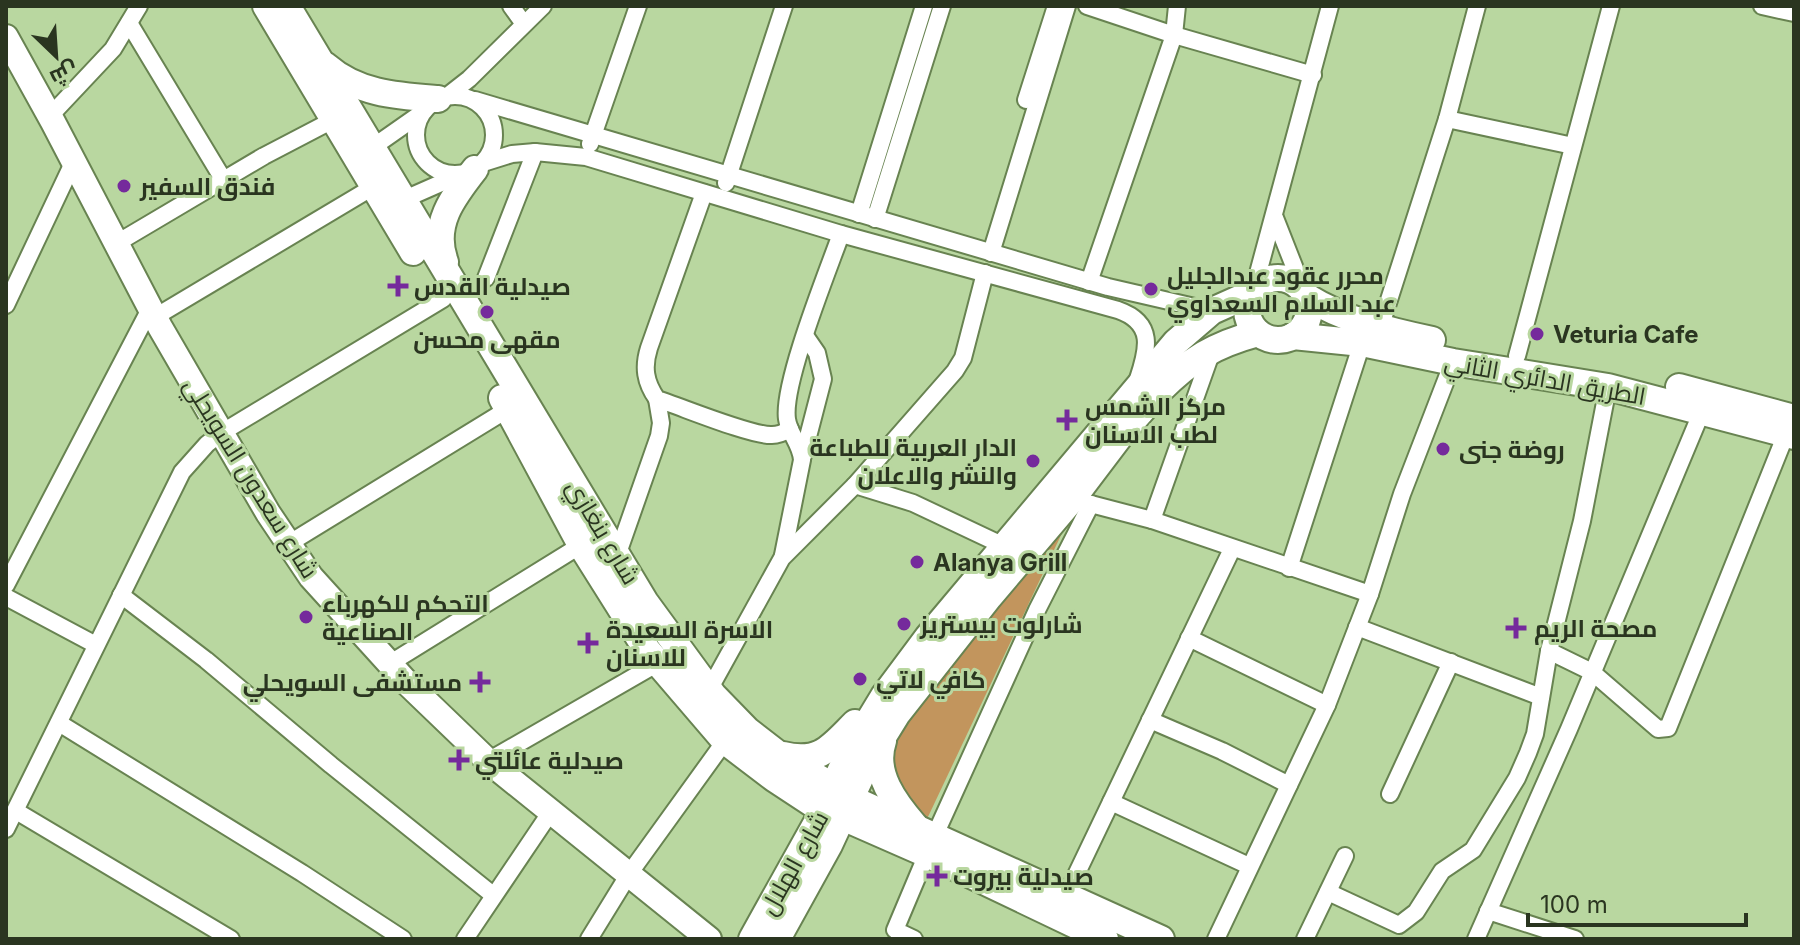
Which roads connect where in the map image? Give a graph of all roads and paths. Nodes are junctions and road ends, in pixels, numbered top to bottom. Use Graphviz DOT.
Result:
graph roads {
  1 [pos="139,6"];
  2 [pos="266,6"];
  3 [pos="287,6"];
  4 [pos="511,6"];
  5 [pos="543,6"];
  6 [pos="638,6"];
  7 [pos="784,6"];
  8 [pos="924,6"];
  9 [pos="942,6"];
  10 [pos="1056,6"];
  11 [pos="1067,6"];
  12 [pos="1087,6"];
  13 [pos="1177,6"];
  14 [pos="1330,6"];
  15 [pos="1477,6"];
  16 [pos="1611,6"];
  17 [pos="1765,6"];
  18 [pos="1794,13"];
  19 [pos="129,23"];
  20 [pos="524,24"];
  21 [pos="1174,35"];
  22 [pos="6,37"];
  23 [pos="317,58"];
  24 [pos="1313,75"];
  25 [pos="475,100"];
  26 [pos="436,102"];
  27 [pos="50,116"];
  28 [pos="1447,119"];
  29 [pos="333,120"];
  30 [pos="593,135"];
  31 [pos="1573,146"];
  32 [pos="535,152"];
  33 [pos="367,155"];
  34 [pos="586,157"];
  35 [pos="74,161"];
  36 [pos="473,169"];
  37 [pos="729,174"];
  38 [pos="223,179"];
  39 [pos="704,193"];
  40 [pos="387,198"];
  41 [pos="721,198"];
  42 [pos="867,216"];
  43 [pos="1275,218"];
  44 [pos="841,234"];
  45 [pos="117,243"];
  46 [pos="986,252"];
  47 [pos="985,273"];
  48 [pos="486,278"];
  49 [pos="1089,282"];
  50 [pos="1252,291"];
  51 [pos="449,293"];
  52 [pos="1305,293"];
  53 [pos="8,296"];
  54 [pos="1212,311"];
  55 [pos="152,313"];
  56 [pos="1258,333"];
  57 [pos="1293,336"];
  58 [pos="1371,336"];
  59 [pos="806,337"];
  60 [pos="1213,348"];
  61 [pos="1461,355"];
  62 [pos="1517,356"];
  63 [pos="1608,387"];
  64 [pos="1134,390"];
  65 [pos="657,399"];
  66 [pos="508,409"];
  67 [pos="1702,411"];
  68 [pos="790,429"];
  69 [pos="1791,429"];
  70 [pos="221,433"];
  71 [pos="802,460"];
  72 [pos="855,485"];
  73 [pos="1072,496"];
  74 [pos="1152,520"];
  75 [pos="288,544"];
  76 [pos="581,545"];
  77 [pos="1004,546"];
  78 [pos="1232,549"];
  79 [pos="617,556"];
  80 [pos="782,558"];
  81 [pos="1289,568"];
  82 [pos="6,585"];
  83 [pos="1370,594"];
  84 [pos="121,595"];
  85 [pos="6,597"];
  86 [pos="1357,627"];
  87 [pos="1189,638"];
  88 [pos="96,645"];
  89 [pos="1549,651"];
  90 [pos="1451,662"];
  91 [pos="658,663"];
  92 [pos="389,664"];
  93 [pos="1592,672"];
  94 [pos="709,690"];
  95 [pos="884,696"];
  96 [pos="1541,697"];
  97 [pos="1327,705"];
  98 [pos="1150,720"];
  99 [pos="59,723"];
  100 [pos="886,731"];
  101 [pos="725,741"];
  102 [pos="778,754"];
  103 [pos="488,761"];
  104 [pos="1517,778"];
  105 [pos="1289,785"];
  106 [pos="1541,789"];
  107 [pos="1390,794"];
  108 [pos="1111,802"];
  109 [pos="838,803"];
  110 [pos="16,811"];
  111 [pos="550,813"];
  112 [pos="6,829"];
  113 [pos="926,839"];
  114 [pos="1345,856"];
  115 [pos="1249,866"];
  116 [pos="629,874"];
  117 [pos="1328,892"];
  118 [pos="493,895"];
  119 [pos="1066,896"];
  120 [pos="1488,911"];
  121 [pos="892,934"];
  122 [pos="231,939"];
  123 [pos="403,939"];
  124 [pos="465,939"];
  125 [pos="589,939"];
  126 [pos="709,939"];
  127 [pos="752,939"];
  128 [pos="777,939"];
  129 [pos="914,939"];
  130 [pos="1105,939"];
  131 [pos="1161,939"];
  132 [pos="1216,939"];
  133 [pos="1305,939"];
  134 [pos="1476,939"];
  135 [pos="1575,939"];
  1 -- 19 [label="street"];
  2 -- 29 [label="main road, شارع بنغازي"];
  3 -- 23 [label="main road, شارع بنغازي"];
  4 -- 20 [label="street"];
  5 -- 20 [label="street"];
  6 -- 30 [label="street"];
  7 -- 37 [label="street"];
  8 -- 42 [label="street"];
  9 -- 42 [label="street"];
  10 -- 46 [label="street"];
  11 -- 46 [label="street"];
  12 -- 21 [label="street"];
  13 -- 21 [label="street"];
  14 -- 24 [label="street"];
  15 -- 28 [label="street"];
  16 -- 31 [label="street"];
  17 -- 18 [label="street"];
  19 -- 27 [label="street"];
  19 -- 38 [label="street"];
  20 -- 26 [label="street"];
  21 -- 24 [label="street"];
  21 -- 49 [label="street"];
  22 -- 27 [label="main road, شارع سعدون السويحلي"];
  23 -- 26 [label="main road"];
  23 -- 33 [label="main road, شارع بنغازي"];
  24 -- 43 [label="street"];
  25 -- 26 [label="street"];
  25 -- 30 [label="street"];
  25 -- 36 [label="street"];
  26 -- 33 [label="street"];
  26 -- 36 [label="street"];
  27 -- 35 [label="main road, شارع سعدون السويحلي"];
  28 -- 31 [label="street"];
  28 -- 58 [label="street"];
  29 -- 33 [label="main road, شارع بنغازي"];
  29 -- 38 [label="street"];
  30 -- 34 [label="street"];
  30 -- 37 [label="street"];
  31 -- 62 [label="street"];
  32 -- 34 [label="street"];
  32 -- 36 [label="street"];
  32 -- 48 [label="street"];
  33 -- 40 [label="main road, شارع بنغازي"];
  34 -- 39 [label="street"];
  35 -- 45 [label="main road, شارع سعدون السويحلي"];
  35 -- 53 [label="street"];
  36 -- 40 [label="street"];
  36 -- 51 [label="main road"];
  37 -- 41 [label="street"];
  37 -- 42 [label="street"];
  38 -- 45 [label="street"];
  39 -- 41 [label="street"];
  39 -- 65 [label="street"];
  40 -- 51 [label="main road, شارع بنغازي"];
  40 -- 55 [label="street"];
  41 -- 44 [label="street"];
  42 -- 46 [label="street"];
  43 -- 50 [label="street"];
  43 -- 52 [label="street"];
  44 -- 47 [label="street"];
  44 -- 59 [label="street"];
  45 -- 55 [label="main road, شارع سعدون السويحلي"];
  46 -- 49 [label="street"];
  47 -- 64 [label="street"];
  47 -- 72 [label="street"];
  49 -- 54 [label="street"];
  50 -- 52 [label="main road"];
  50 -- 54 [label="main road"];
  50 -- 56 [label="main road"];
  51 -- 66 [label="main road, شارع بنغازي"];
  51 -- 70 [label="street"];
  51 -- 79 [label="main road, شارع بنغازي"];
  52 -- 57 [label="main road"];
  52 -- 58 [label="main road"];
  54 -- 64 [label="main road"];
  55 -- 70 [label="main road, شارع سعدون السويحلي"];
  55 -- 82 [label="street"];
  56 -- 57 [label="main road"];
  56 -- 60 [label="main road"];
  57 -- 58 [label="main road"];
  58 -- 61 [label="main road"];
  58 -- 81 [label="street"];
  59 -- 68 [label="street"];
  59 -- 71 [label="street"];
  60 -- 73 [label="main road"];
  60 -- 74 [label="street"];
  61 -- 62 [label="main road, الطريق الدائري الثاني"];
  61 -- 63 [label="main road, الطريق الدائري الثاني"];
  61 -- 83 [label="street"];
  62 -- 69 [label="main road, الطريق الدائري الثاني"];
  63 -- 67 [label="main road, الطريق الدائري الثاني"];
  63 -- 89 [label="street"];
  64 -- 73 [label="main road"];
  65 -- 68 [label="street"];
  65 -- 79 [label="street"];
  66 -- 75 [label="street"];
  66 -- 76 [label="main road, شارع بنغازي"];
  67 -- 69 [label="main road, الطريق الدائري الثاني"];
  67 -- 93 [label="street"];
  68 -- 71 [label="street"];
  69 -- 93 [label="street"];
  70 -- 75 [label="main road, شارع سعدون السويحلي"];
  70 -- 84 [label="street"];
  71 -- 80 [label="street"];
  72 -- 77 [label="street"];
  72 -- 80 [label="street"];
  73 -- 74 [label="street"];
  73 -- 77 [label="main road"];
  73 -- 100 [label="main road"];
  73 -- 113 [label="street"];
  74 -- 78 [label="street"];
  75 -- 92 [label="main road, شارع سعدون السويحلي"];
  76 -- 91 [label="main road, شارع بنغازي"];
  76 -- 92 [label="street"];
  77 -- 95 [label="main road"];
  78 -- 81 [label="street"];
  78 -- 87 [label="street"];
  79 -- 94 [label="main road, شارع بنغازي"];
  80 -- 94 [label="street"];
  81 -- 83 [label="street"];
  83 -- 86 [label="street"];
  84 -- 88 [label="street"];
  84 -- 118 [label="street"];
  85 -- 88 [label="street"];
  86 -- 90 [label="street"];
  86 -- 97 [label="street"];
  87 -- 97 [label="street"];
  87 -- 98 [label="street"];
  88 -- 99 [label="street"];
  89 -- 93 [label="street"];
  89 -- 96 [label="street"];
  90 -- 96 [label="street"];
  90 -- 107 [label="street"];
  91 -- 101 [label="main road, شارع بنغازي"];
  91 -- 103 [label="street"];
  92 -- 103 [label="main road, شارع سعدون السويحلي"];
  93 -- 106 [label="street"];
  94 -- 102 [label="main road, شارع بنغازي"];
  95 -- 102 [label="main road"];
  95 -- 109 [label="main road"];
  96 -- 104 [label="street"];
  97 -- 105 [label="street"];
  98 -- 105 [label="street"];
  98 -- 108 [label="street"];
  99 -- 110 [label="street"];
  99 -- 123 [label="street"];
  100 -- 109 [label="main road"];
  100 -- 113 [label="main road"];
  101 -- 109 [label="main road, شارع بنغازي"];
  101 -- 116 [label="street"];
  102 -- 109 [label="main road, شارع بنغازي"];
  103 -- 111 [label="main road, شارع سعدون السويحلي"];
  104 -- 106 [label="street"];
  104 -- 117 [label="street"];
  105 -- 115 [label="street"];
  106 -- 120 [label="street"];
  108 -- 115 [label="street"];
  108 -- 119 [label="street"];
  109 -- 113 [label="main road, شارع بنغازي"];
  109 -- 127 [label="main road, شارع الهلال"];
  109 -- 128 [label="main road"];
  110 -- 112 [label="street"];
  110 -- 122 [label="street"];
  111 -- 116 [label="main road, شارع سعدون السويحلي"];
  111 -- 118 [label="street"];
  113 -- 119 [label="main road, شارع بنغازي"];
  113 -- 121 [label="street"];
  113 -- 130 [label="main road, شارع بنغازي"];
  114 -- 117 [label="street"];
  115 -- 132 [label="street"];
  116 -- 125 [label="street"];
  116 -- 126 [label="main road, شارع سعدون السويحلي"];
  117 -- 133 [label="street"];
  118 -- 124 [label="street"];
  119 -- 131 [label="main road, شارع بنغازي"];
  120 -- 134 [label="street"];
  120 -- 135 [label="street"];
  121 -- 129 [label="street"];
}
